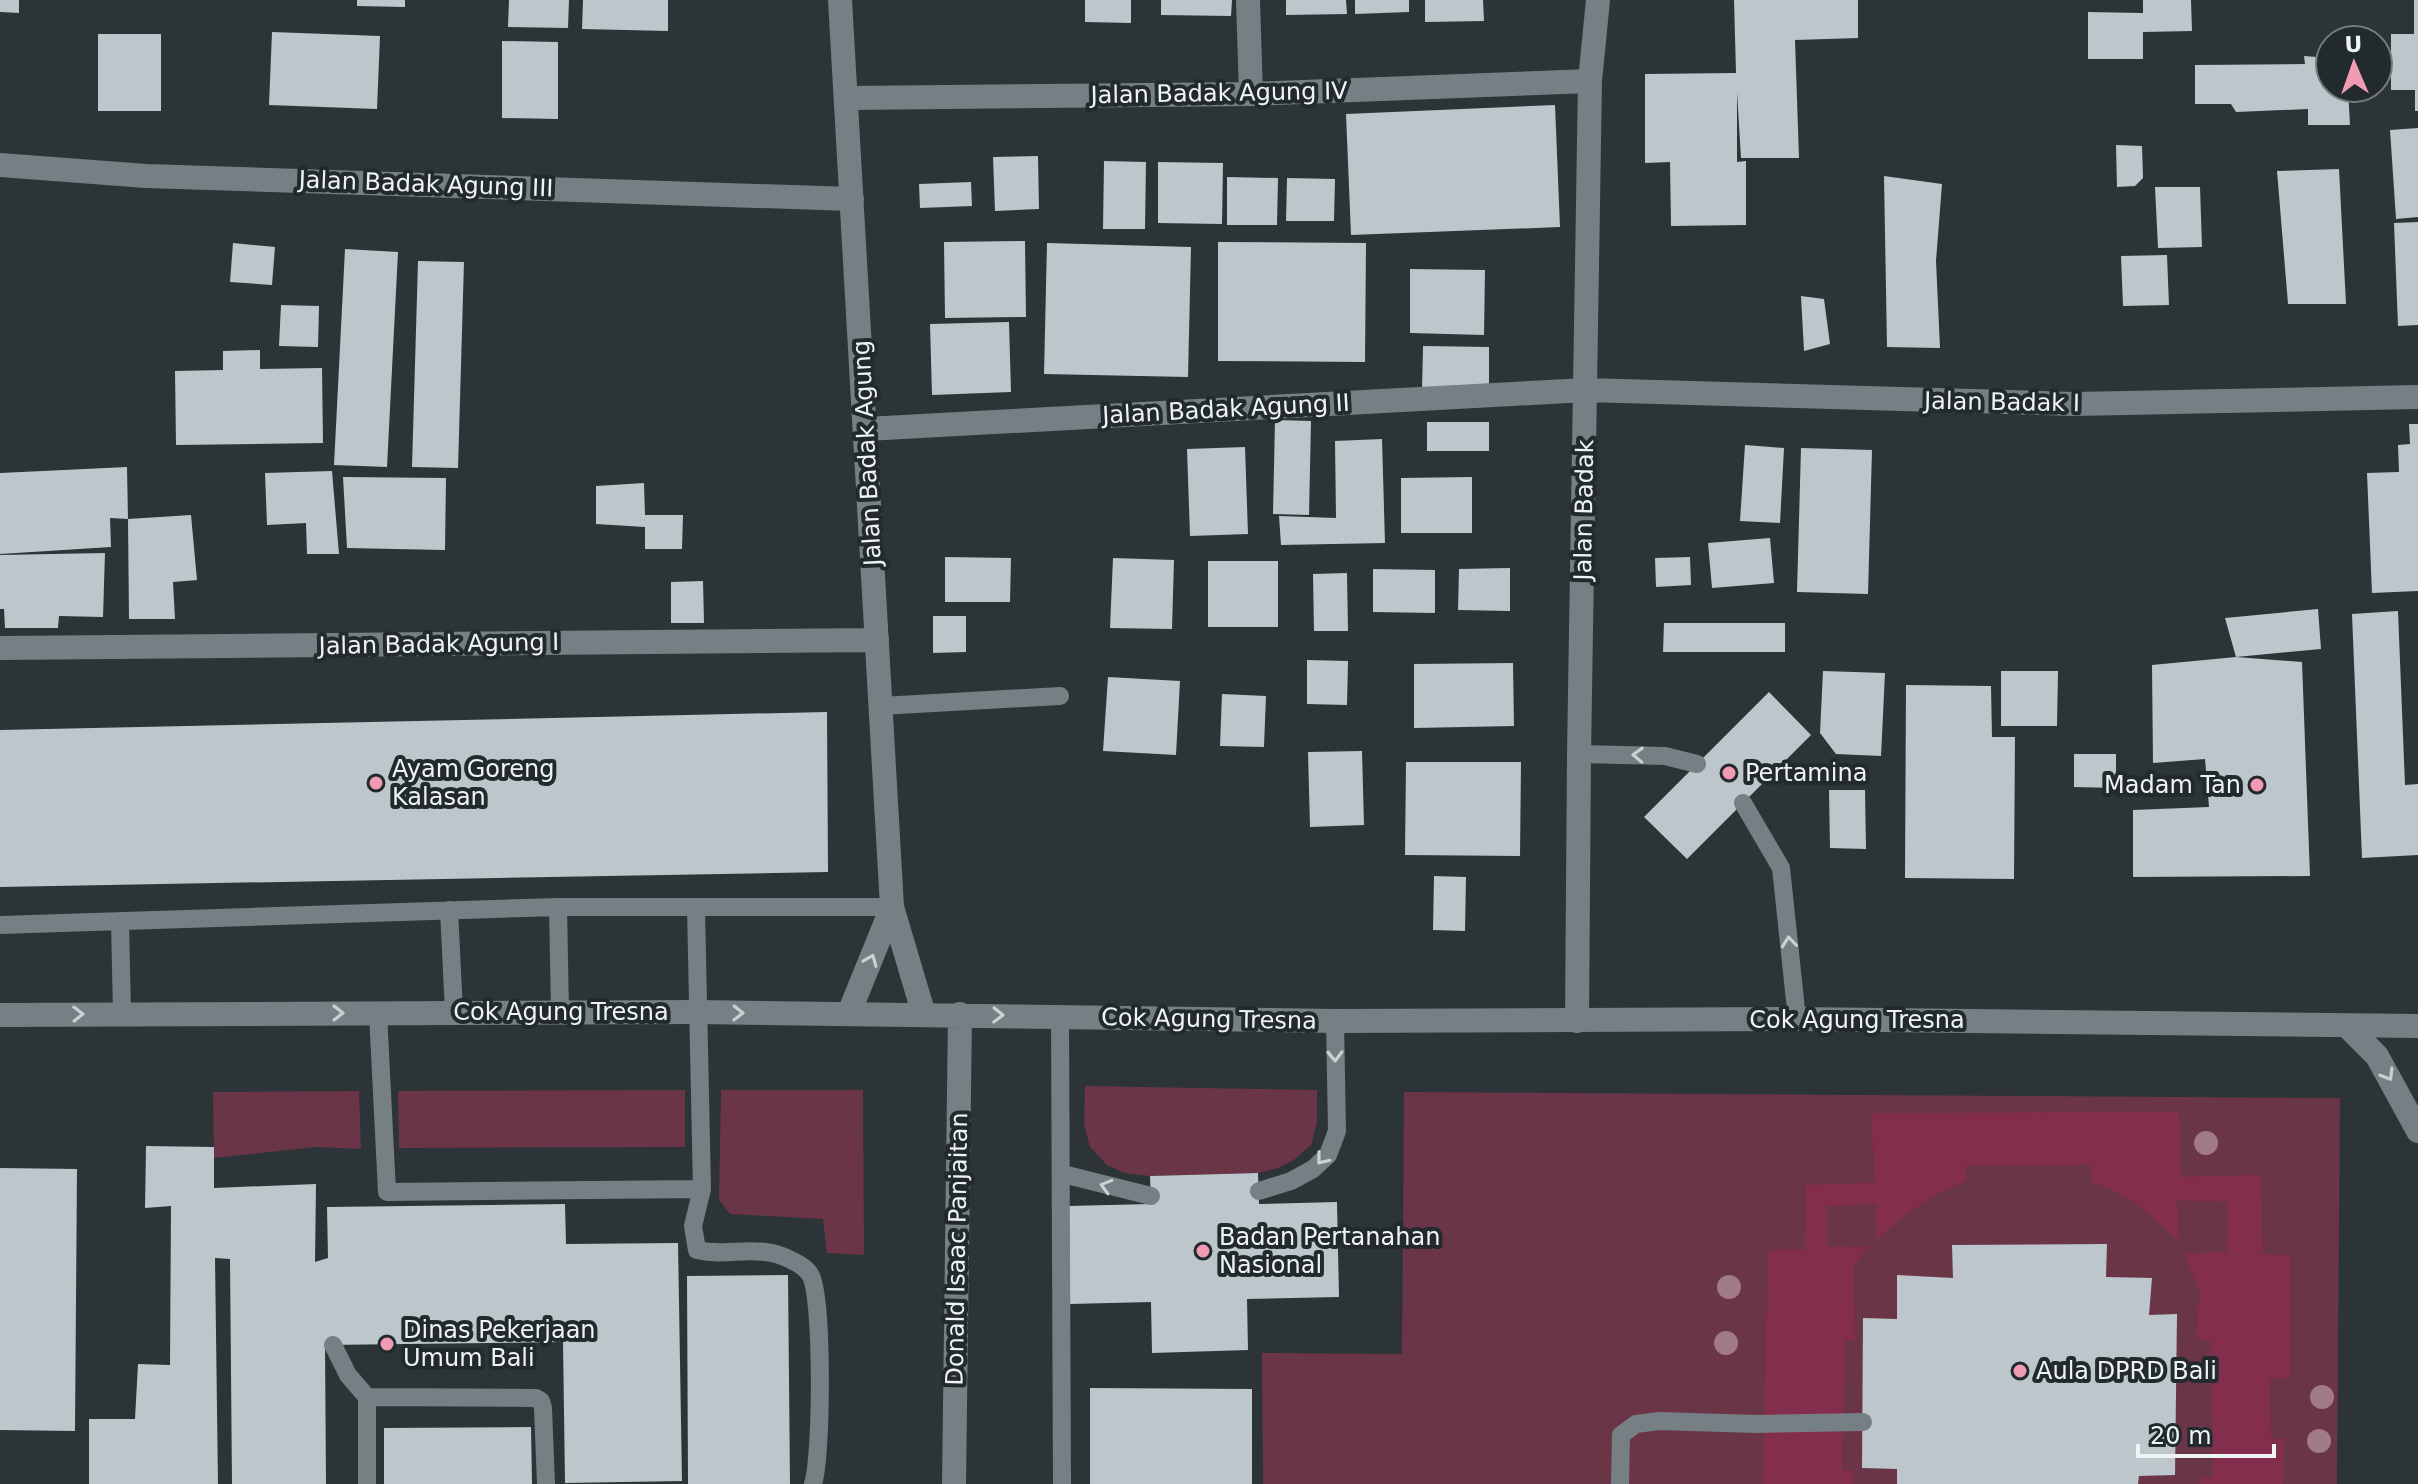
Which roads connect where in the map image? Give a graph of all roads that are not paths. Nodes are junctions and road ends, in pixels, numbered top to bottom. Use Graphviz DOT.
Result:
graph roads {
  1 [pos="840,0"];
  2 [pos="1248,0"];
  3 [pos="1598,0"];
  4 [pos="1590,81"];
  5 [pos="1251,94"];
  6 [pos="848,98"];
  7 [pos="0,165"];
  8 [pos="852,199"];
  9 [pos="1586,390"];
  10 [pos="2418,397"];
  11 [pos="866,429"];
  12 [pos="877,640"];
  13 [pos="0,648"];
  14 [pos="1060,696"];
  15 [pos="881,706"];
  16 [pos="1579,754"];
  17 [pos="1697,764"];
  18 [pos="1743,803"];
  19 [pos="558,907"];
  20 [pos="892,907"];
  21 [pos="696,908"];
  22 [pos="449,910"];
  23 [pos="120,922"];
  24 [pos="0,925"];
  25 [pos="454,1012"];
  26 [pos="560,1012"];
  27 [pos="698,1012"];
  28 [pos="378,1013"];
  29 [pos="849,1013"];
  30 [pos="122,1014"];
  31 [pos="960,1014"];
  32 [pos="0,1015"];
  33 [pos="924,1015"];
  34 [pos="1060,1017"];
  35 [pos="1797,1019"];
  36 [pos="1335,1021"];
  37 [pos="1577,1021"];
  38 [pos="2347,1026"];
  39 [pos="2418,1026"];
  40 [pos="2418,1131"];
  41 [pos="1063,1174"];
  42 [pos="702,1189"];
  43 [pos="1259,1191"];
  44 [pos="1151,1196"];
  45 [pos="333,1345"];
  46 [pos="367,1397"];
  47 [pos="1855,1422"];
  48 [pos="367,1484"];
  49 [pos="546,1484"];
  50 [pos="813,1484"];
  51 [pos="954,1484"];
  52 [pos="1062,1484"];
  53 [pos="1620,1484"];
  1 -- 6 [label="street, Jalan Badak Agung"];
  2 -- 5 [label="street"];
  3 -- 4 [label="street, Jalan Badak"];
  4 -- 5 [label="street, Jalan Badak Agung IV"];
  4 -- 9 [label="street, Jalan Badak"];
  5 -- 6 [label="street, Jalan Badak Agung IV"];
  6 -- 8 [label="street, Jalan Badak Agung"];
  7 -- 8 [label="street, Jalan Badak Agung III"];
  8 -- 11 [label="street, Jalan Badak Agung"];
  9 -- 10 [label="street, Jalan Badak I"];
  9 -- 11 [label="street, Jalan Badak Agung II"];
  9 -- 16 [label="street, Jalan Badak"];
  11 -- 12 [label="street, Jalan Badak Agung"];
  12 -- 13 [label="street, Jalan Badak Agung I"];
  12 -- 15 [label="street, Jalan Badak Agung"];
  14 -- 15 [label="lane"];
  15 -- 20 [label="street, Jalan Badak Agung"];
  17 -- 16 [label="lane, one-way"];
  16 -- 37 [label="street, Jalan Badak"];
  35 -- 18 [label="lane, one-way"];
  19 -- 21 [label="lane"];
  19 -- 22 [label="lane"];
  19 -- 26 [label="lane"];
  20 -- 21 [label="lane"];
  29 -- 20 [label="street, Jalan Badak Agung, one-way"];
  20 -- 33 [label="street, Jalan Badak Agung"];
  21 -- 27 [label="lane"];
  22 -- 23 [label="lane"];
  22 -- 25 [label="lane"];
  23 -- 24 [label="lane"];
  23 -- 30 [label="lane"];
  25 -- 26 [label="street, Cok Agung Tresna"];
  25 -- 28 [label="street, Cok Agung Tresna"];
  26 -- 27 [label="street, Cok Agung Tresna"];
  27 -- 29 [label="street, Cok Agung Tresna, one-way"];
  27 -- 42 [label="lane"];
  30 -- 28 [label="street, Cok Agung Tresna, one-way"];
  28 -- 42 [label="lane"];
  29 -- 33 [label="street, Cok Agung Tresna"];
  32 -- 30 [label="street, Cok Agung Tresna, one-way"];
  31 -- 33 [label="street, Cok Agung Tresna"];
  31 -- 34 [label="street, Cok Agung Tresna, one-way"];
  31 -- 51 [label="street, Donald Isaac Panjaitan"];
  34 -- 36 [label="street, Cok Agung Tresna"];
  34 -- 41 [label="lane"];
  35 -- 37 [label="street, Cok Agung Tresna"];
  35 -- 38 [label="street, Cok Agung Tresna"];
  36 -- 37 [label="street, Cok Agung Tresna"];
  36 -- 43 [label="lane, one-way"];
  38 -- 39 [label="street, Cok Agung Tresna"];
  38 -- 40 [label="street, one-way"];
  44 -- 41 [label="lane, one-way"];
  41 -- 52 [label="lane"];
  42 -- 50 [label="lane"];
  45 -- 46 [label="lane"];
  46 -- 48 [label="lane"];
  46 -- 49 [label="lane"];
  47 -- 53 [label="lane"];
}
